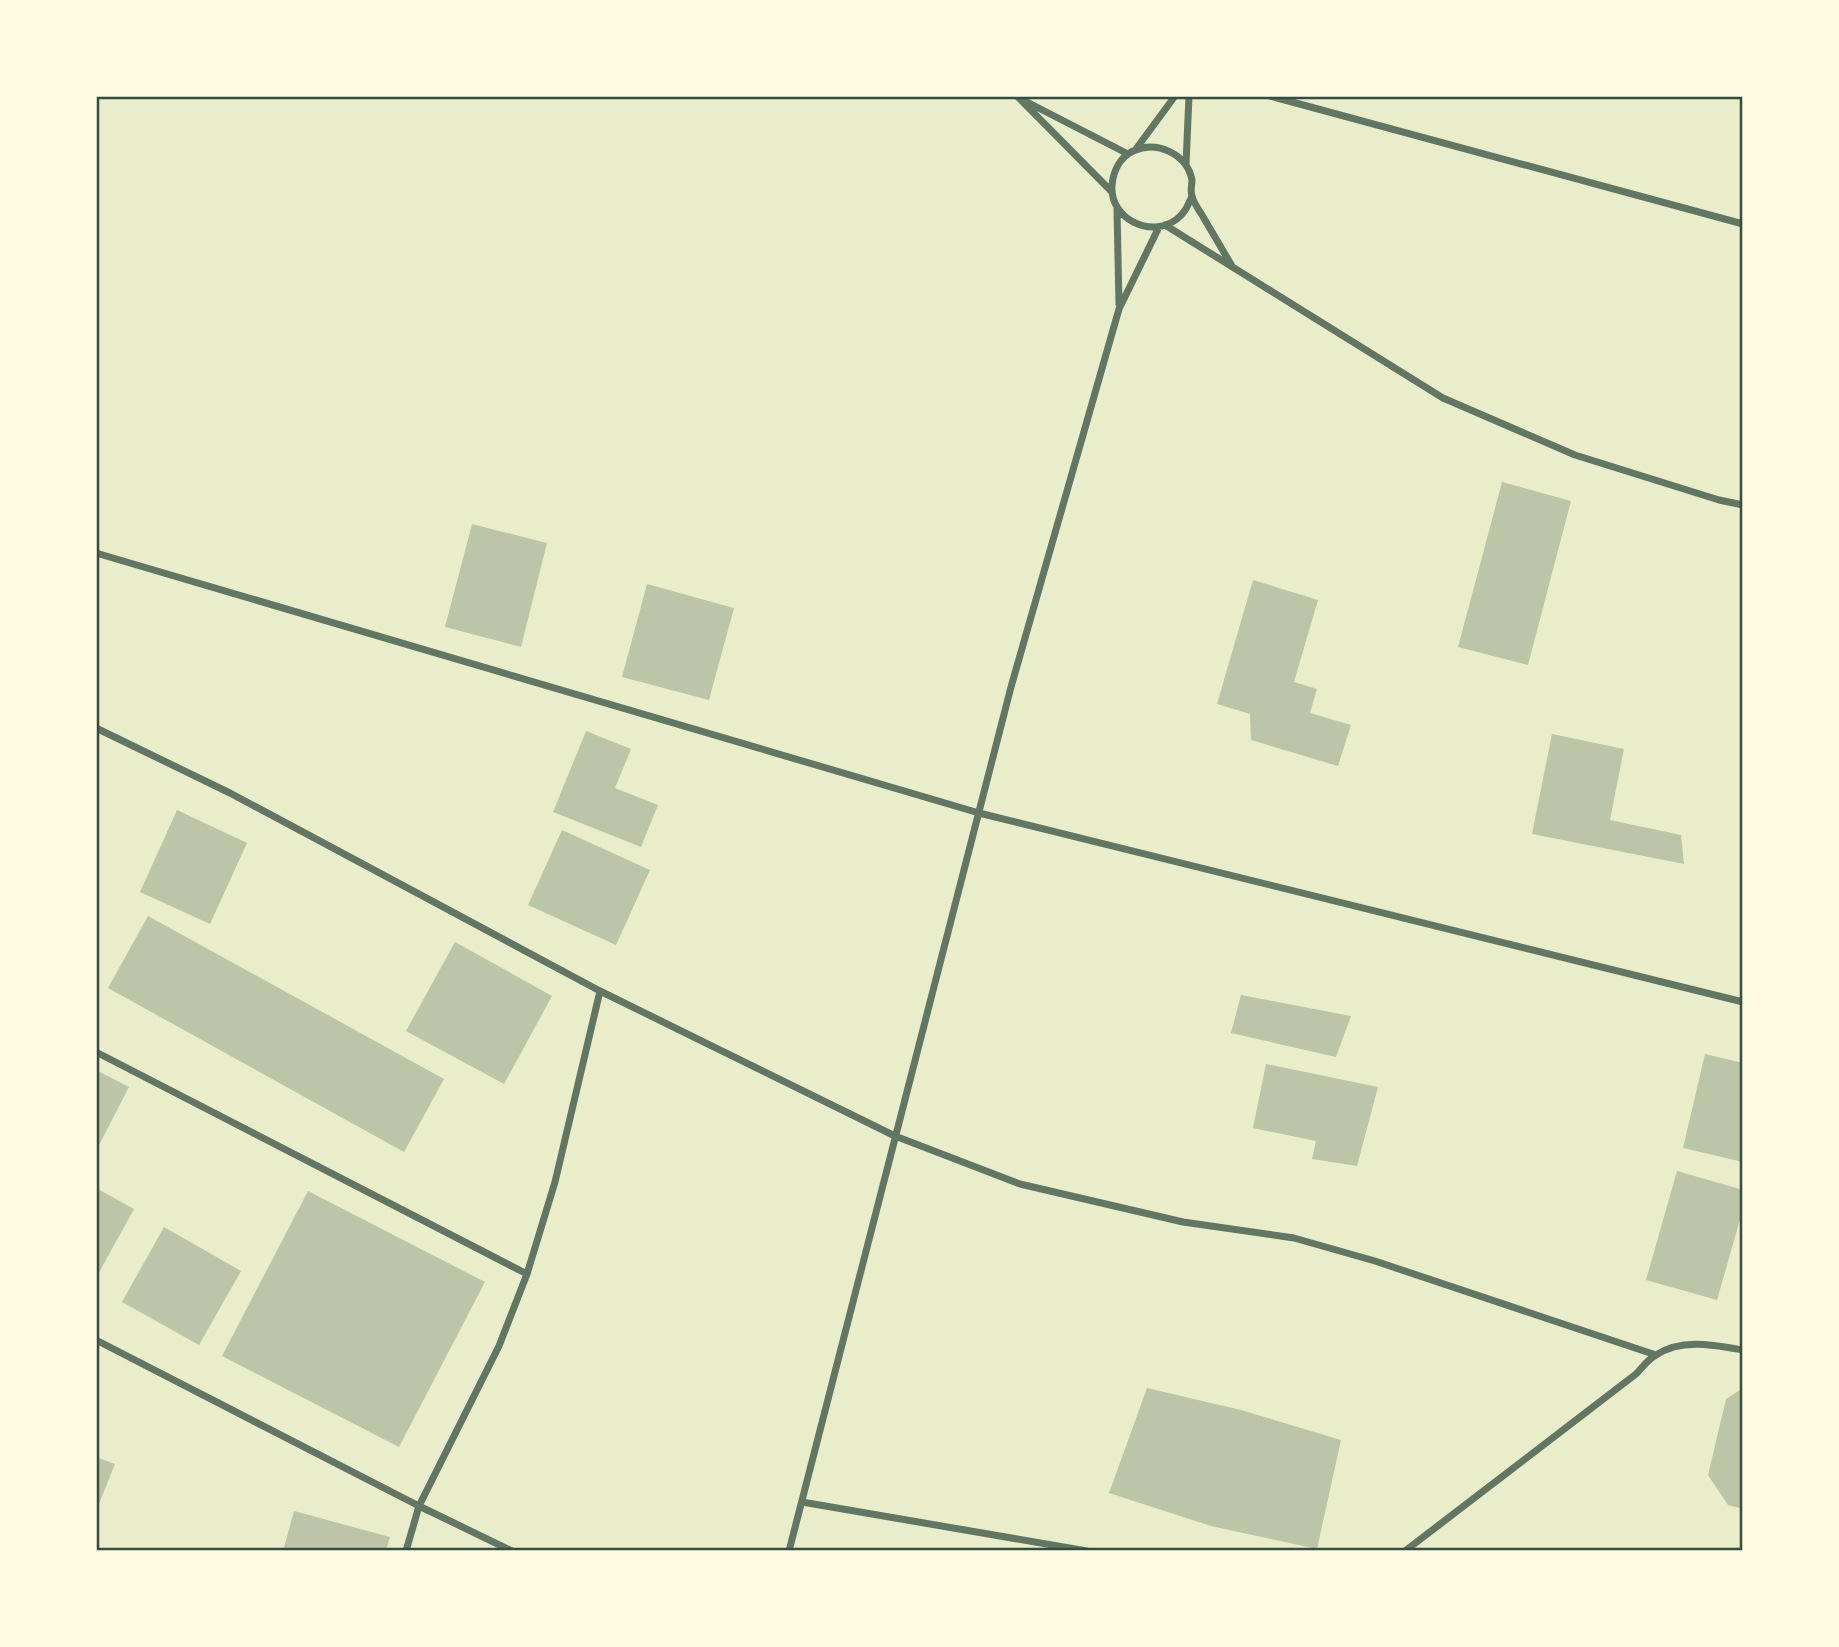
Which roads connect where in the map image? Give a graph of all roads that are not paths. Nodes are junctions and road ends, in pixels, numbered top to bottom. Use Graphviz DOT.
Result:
graph roads {
  1 [pos="1175,96"];
  2 [pos="1189,96"];
  3 [pos="1269,96"];
  4 [pos="1017,97"];
  5 [pos="1136,149"];
  6 [pos="1128,154"];
  7 [pos="1185,164"];
  8 [pos="1111,192"];
  9 [pos="1192,196"];
  10 [pos="1117,209"];
  11 [pos="1743,224"];
  12 [pos="1162,226"];
  13 [pos="1233,267"];
  14 [pos="1119,309"];
  15 [pos="1743,506"];
  16 [pos="96,553"];
  17 [pos="96,728"];
  18 [pos="979,813"];
  19 [pos="600,991"];
  20 [pos="1743,1002"];
  21 [pos="96,1052"];
  22 [pos="895,1136"];
  23 [pos="527,1274"];
  24 [pos="96,1340"];
  25 [pos="1743,1350"];
  26 [pos="1656,1355"];
  27 [pos="802,1502"];
  28 [pos="419,1506"];
  29 [pos="406,1551"];
  30 [pos="512,1551"];
  31 [pos="789,1551"];
  32 [pos="1087,1551"];
  33 [pos="1405,1551"];
  1 -- 5 [label="street"];
  2 -- 7 [label="street"];
  3 -- 11 [label="street"];
  4 -- 6 [label="street"];
  4 -- 8 [label="street"];
  5 -- 6 [label="street"];
  5 -- 7 [label="street"];
  6 -- 8 [label="street"];
  7 -- 9 [label="street"];
  8 -- 10 [label="street"];
  9 -- 12 [label="street"];
  9 -- 13 [label="street"];
  10 -- 12 [label="street"];
  10 -- 14 [label="street"];
  12 -- 13 [label="street"];
  12 -- 14 [label="street"];
  13 -- 15 [label="street"];
  14 -- 18 [label="street"];
  16 -- 18 [label="street"];
  17 -- 19 [label="street"];
  18 -- 20 [label="street"];
  18 -- 22 [label="street"];
  19 -- 22 [label="street"];
  19 -- 23 [label="street"];
  21 -- 23 [label="street"];
  22 -- 26 [label="street"];
  22 -- 27 [label="street"];
  23 -- 28 [label="street"];
  24 -- 28 [label="street"];
  25 -- 26 [label="street"];
  26 -- 33 [label="street"];
  27 -- 31 [label="street"];
  27 -- 32 [label="street"];
  28 -- 29 [label="street"];
  28 -- 30 [label="street"];
}
